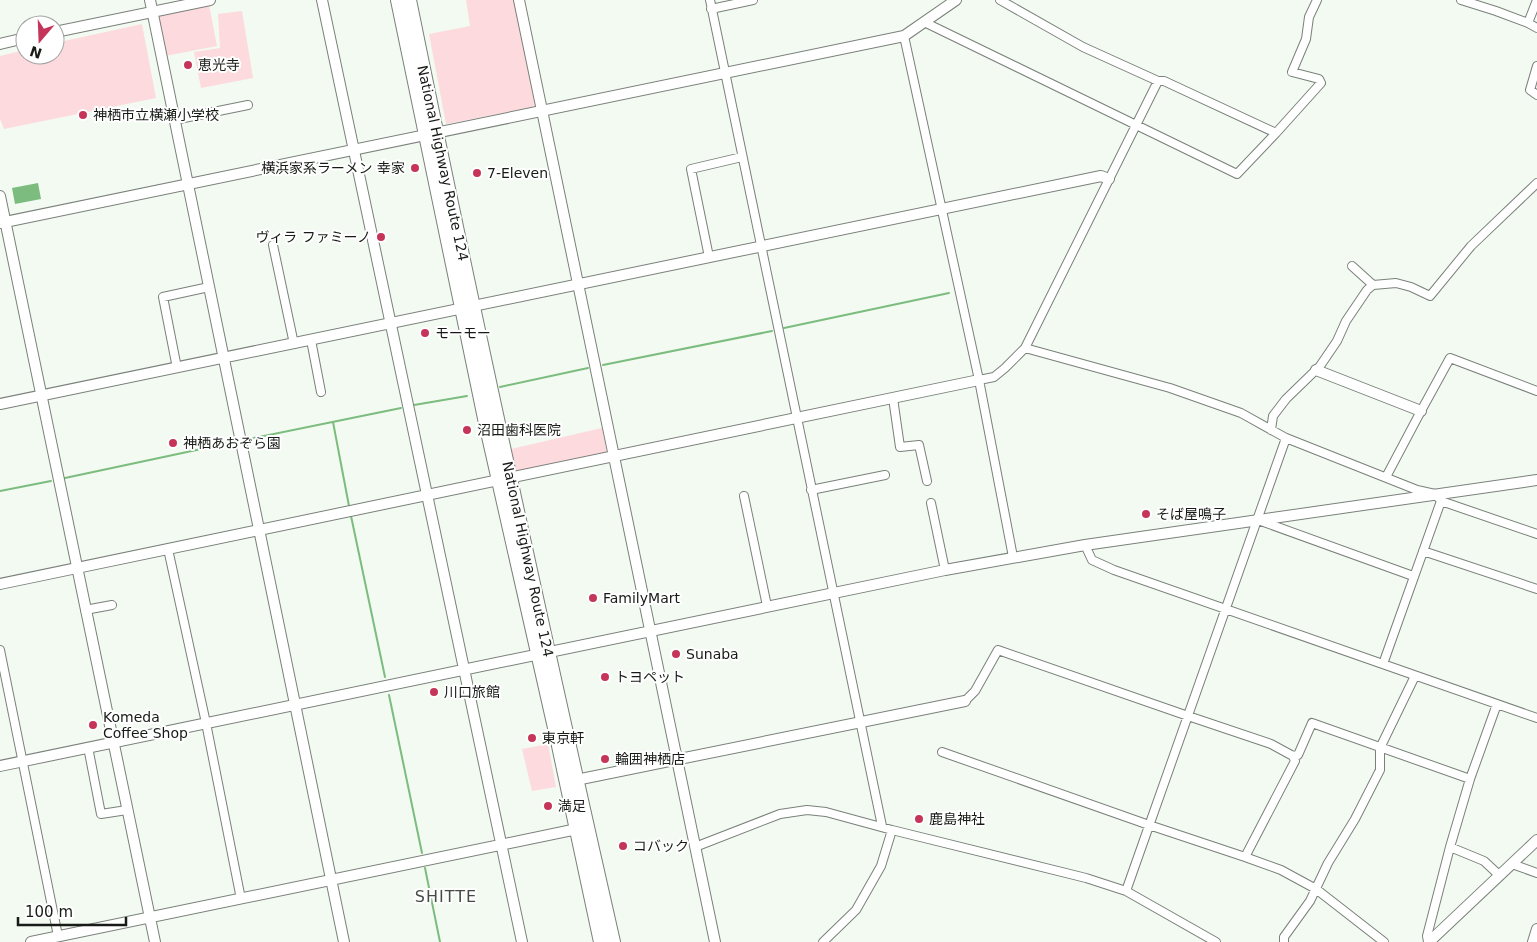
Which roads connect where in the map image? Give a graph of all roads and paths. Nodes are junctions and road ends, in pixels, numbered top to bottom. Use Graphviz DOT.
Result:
graph roads {
  1 [pos="150,0"];
  2 [pos="210,0"];
  3 [pos="322,0"];
  4 [pos="398,0"];
  5 [pos="409,0"];
  6 [pos="519,0"];
  7 [pos="710,0"];
  8 [pos="753,0"];
  9 [pos="956,0"];
  10 [pos="1000,0"];
  11 [pos="1317,0"];
  12 [pos="1461,0"];
  13 [pos="1537,0"];
  14 [pos="711,9"];
  15 [pos="152,12"];
  16 [pos="924,22"];
  17 [pos="1528,23"];
  18 [pos="1537,28"];
  19 [pos="65,30"];
  20 [pos="904,36"];
  21 [pos="15,40"];
  22 [pos="0,44"];
  23 [pos="1537,66"];
  24 [pos="724,73"];
  25 [pos="1158,81"];
  26 [pos="1537,95"];
  27 [pos="248,105"];
  28 [pos="542,112"];
  29 [pos="174,120"];
  30 [pos="1136,124"];
  31 [pos="1276,133"];
  32 [pos="431,135"];
  33 [pos="355,151"];
  34 [pos="742,157"];
  35 [pos="1109,179"];
  36 [pos="1537,183"];
  37 [pos="188,185"];
  38 [pos="0,196"];
  39 [pos="941,209"];
  40 [pos="3,223"];
  41 [pos="273,245"];
  42 [pos="760,247"];
  43 [pos="709,258"];
  44 [pos="1352,266"];
  45 [pos="578,284"];
  46 [pos="1373,285"];
  47 [pos="209,287"];
  48 [pos="467,308"];
  49 [pos="391,323"];
  50 [pos="310,340"];
  51 [pos="294,344"];
  52 [pos="1025,348"];
  53 [pos="224,358"];
  54 [pos="176,368"];
  55 [pos="1316,370"];
  56 [pos="979,380"];
  57 [pos="1537,391"];
  58 [pos="321,392"];
  59 [pos="42,396"];
  60 [pos="893,398"];
  61 [pos="0,404"];
  62 [pos="1421,411"];
  63 [pos="797,418"];
  64 [pos="1271,430"];
  65 [pos="1286,438"];
  66 [pos="614,457"];
  67 [pos="885,475"];
  68 [pos="1386,477"];
  69 [pos="504,478"];
  70 [pos="1537,480"];
  71 [pos="927,481"];
  72 [pos="812,490"];
  73 [pos="427,495"];
  74 [pos="744,496"];
  75 [pos="1438,498"];
  76 [pos="931,503"];
  77 [pos="1256,520"];
  78 [pos="259,530"];
  79 [pos="1537,534"];
  80 [pos="1085,545"];
  81 [pos="168,549"];
  82 [pos="1423,551"];
  83 [pos="1013,557"];
  84 [pos="77,568"];
  85 [pos="945,570"];
  86 [pos="1414,576"];
  87 [pos="0,584"];
  88 [pos="1537,589"];
  89 [pos="832,592"];
  90 [pos="112,604"];
  91 [pos="767,606"];
  92 [pos="1225,608"];
  93 [pos="85,610"];
  94 [pos="650,631"];
  95 [pos="0,650"];
  96 [pos="543,653"];
  97 [pos="1382,664"];
  98 [pos="464,670"];
  99 [pos="1416,676"];
  100 [pos="964,701"];
  101 [pos="1498,704"];
  102 [pos="295,705"];
  103 [pos="1188,716"];
  104 [pos="1537,718"];
  105 [pos="860,721"];
  106 [pos="206,723"];
  107 [pos="113,742"];
  108 [pos="88,748"];
  109 [pos="1380,748"];
  110 [pos="942,752"];
  111 [pos="1293,756"];
  112 [pos="676,760"];
  113 [pos="22,761"];
  114 [pos="0,766"];
  115 [pos="1470,779"];
  116 [pos="576,780"];
  117 [pos="127,810"];
  118 [pos="1149,824"];
  119 [pos="882,826"];
  120 [pos="577,829"];
  121 [pos="892,830"];
  122 [pos="1537,840"];
  123 [pos="501,844"];
  124 [pos="695,847"];
  125 [pos="1450,847"];
  126 [pos="1245,857"];
  127 [pos="1512,864"];
  128 [pos="1537,872"];
  129 [pos="1499,876"];
  130 [pos="332,880"];
  131 [pos="1316,889"];
  132 [pos="1126,891"];
  133 [pos="241,899"];
  134 [pos="150,917"];
  135 [pos="1537,930"];
  136 [pos="58,936"];
  137 [pos="31,942"];
  138 [pos="155,942"];
  139 [pos="344,942"];
  140 [pos="522,942"];
  141 [pos="601,942"];
  142 [pos="613,942"];
  143 [pos="714,942"];
  144 [pos="823,942"];
  145 [pos="1216,942"];
  146 [pos="1284,942"];
  147 [pos="1384,942"];
  148 [pos="1428,942"];
  149 [pos="1532,942"];
  1 -- 15 [label="street"];
  2 -- 15 [label="street"];
  3 -- 33 [label="street"];
  4 -- 32 [label="highway, National Highway Route 124"];
  5 -- 32 [label="highway, National Highway Route 124"];
  6 -- 28 [label="street"];
  7 -- 14 [label="street"];
  8 -- 14 [label="street"];
  9 -- 16 [label="street"];
  10 -- 25 [label="street"];
  11 -- 31 [label="street"];
  12 -- 17 [label="street"];
  13 -- 17 [label="street"];
  14 -- 24 [label="street"];
  15 -- 19 [label="street"];
  15 -- 29 [label="street"];
  16 -- 20 [label="street"];
  16 -- 30 [label="street"];
  17 -- 18 [label="street"];
  20 -- 24 [label="street"];
  20 -- 39 [label="street"];
  21 -- 22 [label="street"];
  23 -- 26 [label="street"];
  24 -- 28 [label="street"];
  24 -- 34 [label="street"];
  25 -- 30 [label="street"];
  25 -- 31 [label="street"];
  27 -- 29 [label="street"];
  28 -- 32 [label="street"];
  28 -- 45 [label="street"];
  29 -- 37 [label="street"];
  30 -- 31 [label="street"];
  30 -- 35 [label="street"];
  32 -- 33 [label="street"];
  32 -- 48 [label="highway, National Highway Route 124"];
  33 -- 37 [label="street"];
  33 -- 49 [label="street"];
  34 -- 42 [label="street"];
  34 -- 43 [label="street"];
  35 -- 39 [label="street"];
  35 -- 52 [label="street"];
  36 -- 46 [label="street"];
  37 -- 40 [label="street"];
  37 -- 47 [label="street"];
  38 -- 40 [label="street"];
  39 -- 42 [label="street"];
  39 -- 56 [label="street"];
  40 -- 59 [label="street"];
  41 -- 51 [label="street"];
  42 -- 43 [label="street"];
  42 -- 63 [label="street"];
  43 -- 45 [label="street"];
  44 -- 46 [label="street"];
  45 -- 48 [label="street"];
  45 -- 66 [label="street"];
  46 -- 55 [label="street"];
  47 -- 53 [label="street"];
  47 -- 54 [label="street"];
  48 -- 49 [label="street"];
  48 -- 69 [label="highway, National Highway Route 124"];
  49 -- 50 [label="street"];
  49 -- 73 [label="street"];
  50 -- 51 [label="street"];
  50 -- 58 [label="street"];
  51 -- 53 [label="street"];
  52 -- 56 [label="street"];
  52 -- 64 [label="street"];
  53 -- 54 [label="street"];
  53 -- 78 [label="street"];
  54 -- 59 [label="street"];
  55 -- 62 [label="street"];
  55 -- 64 [label="street"];
  56 -- 60 [label="street"];
  56 -- 83 [label="street"];
  57 -- 62 [label="street"];
  59 -- 61 [label="street"];
  59 -- 84 [label="street"];
  60 -- 63 [label="street"];
  60 -- 71 [label="street"];
  62 -- 68 [label="street"];
  63 -- 66 [label="street"];
  63 -- 72 [label="street"];
  64 -- 65 [label="street"];
  65 -- 68 [label="street"];
  65 -- 77 [label="street"];
  66 -- 69 [label="street"];
  66 -- 94 [label="street"];
  67 -- 72 [label="street"];
  68 -- 75 [label="street"];
  69 -- 73 [label="street"];
  69 -- 96 [label="highway, National Highway Route 124"];
  70 -- 75 [label="street"];
  72 -- 89 [label="street"];
  73 -- 78 [label="street"];
  73 -- 98 [label="street"];
  74 -- 91 [label="street"];
  75 -- 77 [label="street"];
  75 -- 79 [label="street"];
  75 -- 82 [label="street"];
  76 -- 85 [label="street"];
  77 -- 80 [label="street"];
  77 -- 86 [label="street"];
  77 -- 92 [label="street"];
  78 -- 81 [label="street"];
  78 -- 102 [label="street"];
  80 -- 83 [label="street"];
  80 -- 92 [label="street"];
  81 -- 84 [label="street"];
  81 -- 106 [label="street"];
  82 -- 86 [label="street"];
  82 -- 88 [label="street"];
  83 -- 85 [label="street"];
  84 -- 87 [label="street"];
  84 -- 93 [label="street"];
  85 -- 89 [label="street"];
  86 -- 97 [label="street"];
  89 -- 91 [label="street"];
  89 -- 105 [label="street"];
  90 -- 93 [label="street"];
  91 -- 94 [label="street"];
  92 -- 97 [label="street"];
  92 -- 103 [label="street"];
  93 -- 107 [label="street"];
  94 -- 96 [label="street"];
  94 -- 112 [label="street"];
  95 -- 113 [label="street"];
  96 -- 98 [label="street"];
  96 -- 116 [label="highway, National Highway Route 124"];
  96 -- 120 [label="highway, National Highway Route 124"];
  97 -- 99 [label="street"];
  98 -- 102 [label="street"];
  98 -- 123 [label="street"];
  99 -- 101 [label="street"];
  99 -- 109 [label="street"];
  100 -- 103 [label="street"];
  100 -- 105 [label="street"];
  101 -- 104 [label="street"];
  101 -- 115 [label="street"];
  102 -- 106 [label="street"];
  102 -- 130 [label="street"];
  103 -- 111 [label="street"];
  103 -- 118 [label="street"];
  105 -- 112 [label="street"];
  105 -- 119 [label="street"];
  106 -- 107 [label="street"];
  106 -- 133 [label="street"];
  107 -- 108 [label="street"];
  107 -- 117 [label="street"];
  108 -- 113 [label="street"];
  108 -- 117 [label="street"];
  109 -- 111 [label="street"];
  109 -- 115 [label="street"];
  109 -- 131 [label="street"];
  110 -- 118 [label="street"];
  111 -- 126 [label="street"];
  112 -- 116 [label="street"];
  112 -- 124 [label="street"];
  113 -- 114 [label="street"];
  113 -- 136 [label="street"];
  115 -- 125 [label="street"];
  116 -- 142 [label="highway, National Highway Route 124"];
  117 -- 134 [label="street"];
  118 -- 126 [label="street"];
  118 -- 132 [label="street"];
  119 -- 121 [label="street"];
  119 -- 124 [label="street"];
  120 -- 123 [label="street"];
  120 -- 141 [label="highway, National Highway Route 124"];
  121 -- 132 [label="street"];
  121 -- 144 [label="street"];
  122 -- 127 [label="street"];
  123 -- 130 [label="street"];
  123 -- 140 [label="street"];
  124 -- 143 [label="street"];
  125 -- 129 [label="street"];
  125 -- 148 [label="street"];
  126 -- 131 [label="street"];
  127 -- 128 [label="street"];
  127 -- 129 [label="street"];
  129 -- 148 [label="street"];
  130 -- 133 [label="street"];
  130 -- 139 [label="street"];
  131 -- 146 [label="street"];
  131 -- 147 [label="street"];
  132 -- 145 [label="street"];
  133 -- 134 [label="street"];
  134 -- 136 [label="street"];
  134 -- 138 [label="street"];
  135 -- 149 [label="street"];
  136 -- 137 [label="street"];
}
